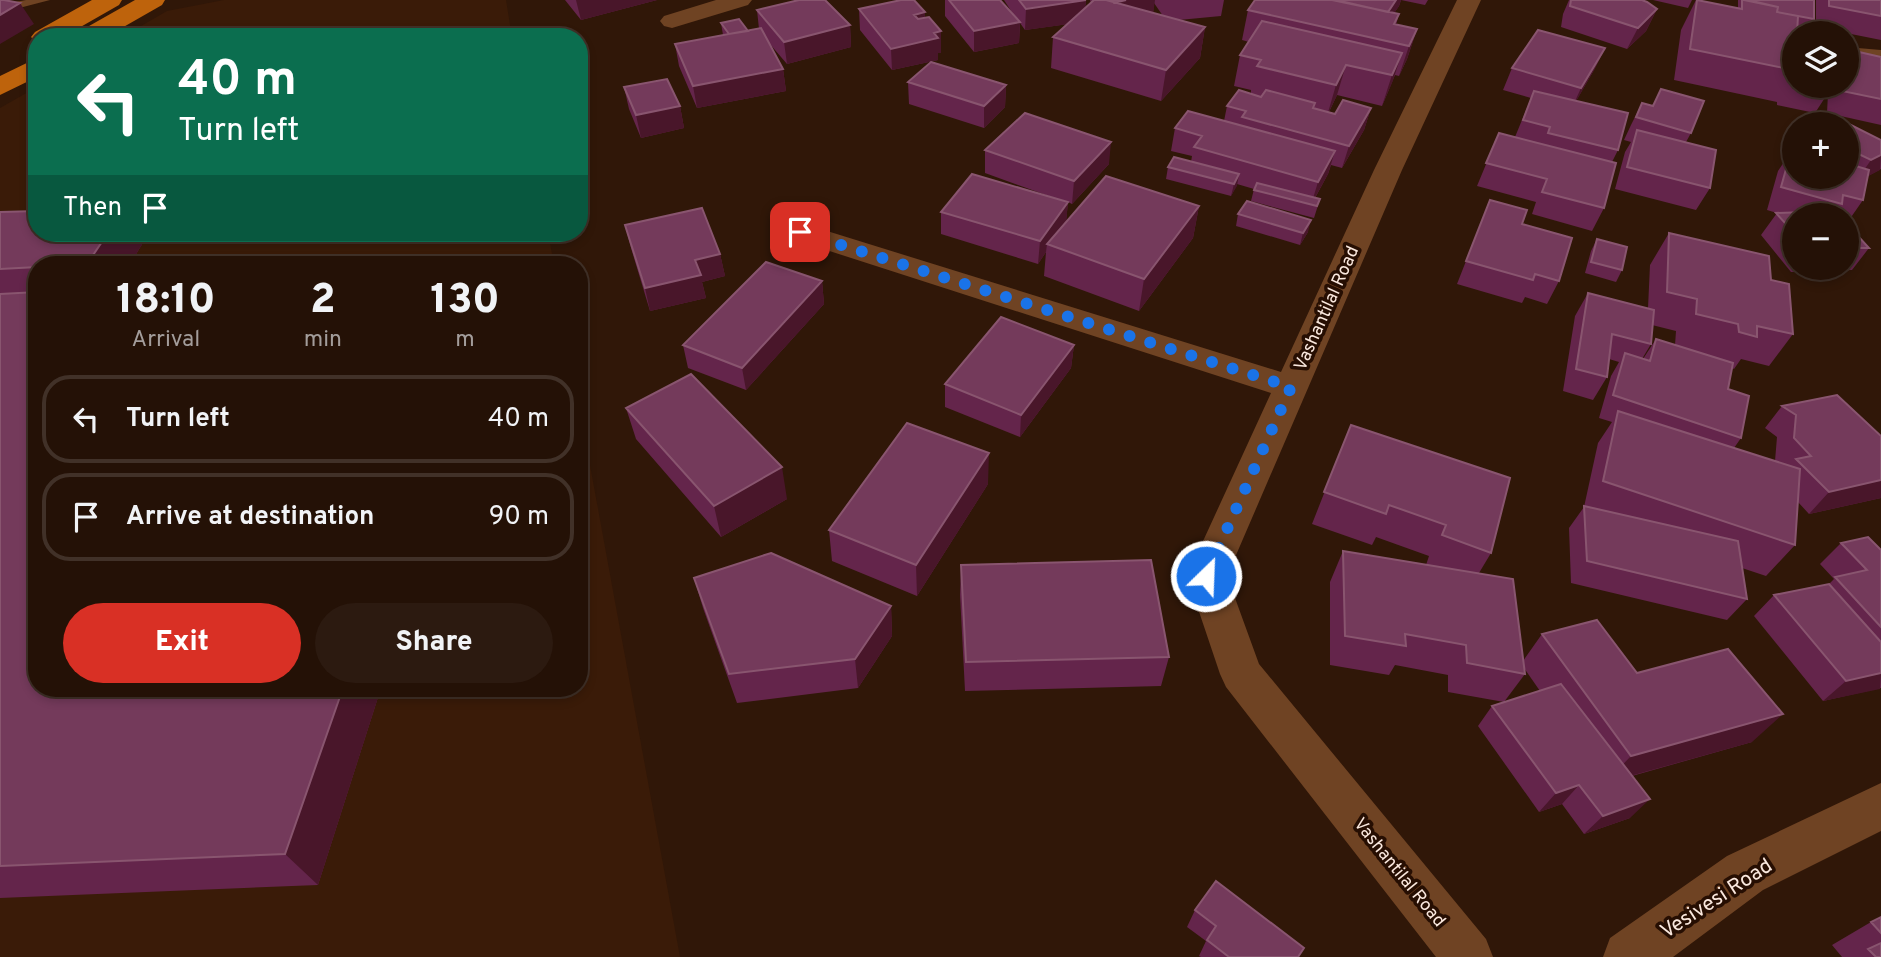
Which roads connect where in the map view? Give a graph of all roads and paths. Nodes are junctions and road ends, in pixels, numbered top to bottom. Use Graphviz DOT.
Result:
graph roads {
  1 [pos="44,0"];
  2 [pos="110,0"];
  3 [pos="153,0"];
  4 [pos="740,0"];
  5 [pos="1468,0"];
  6 [pos="0,9"];
  7 [pos="672,21"];
  8 [pos="60,28"];
  9 [pos="104,28"];
  10 [pos="28,46"];
  11 [pos="1859,52"];
  12 [pos="1881,54"];
  13 [pos="0,61"];
  14 [pos="28,71"];
  15 [pos="0,87"];
  16 [pos="800,232"];
  17 [pos="1291,387"];
  18 [pos="1881,806"];
  19 [pos="1468,957"];
  20 [pos="1629,957"];
  1 -- 6 [label="lane"];
  2 -- 8 [label="main road"];
  3 -- 9 [label="main road"];
  4 -- 7 [label="street"];
  5 -- 17 [label="street, Vashantilal Road"];
  10 -- 13 [label="main road"];
  11 -- 12 [label="lane"];
  14 -- 15 [label="main road"];
  16 -- 17 [label="street"];
  17 -- 19 [label="street, Vashantilal Road"];
  18 -- 20 [label="street, Vesivesi Road"];
}
